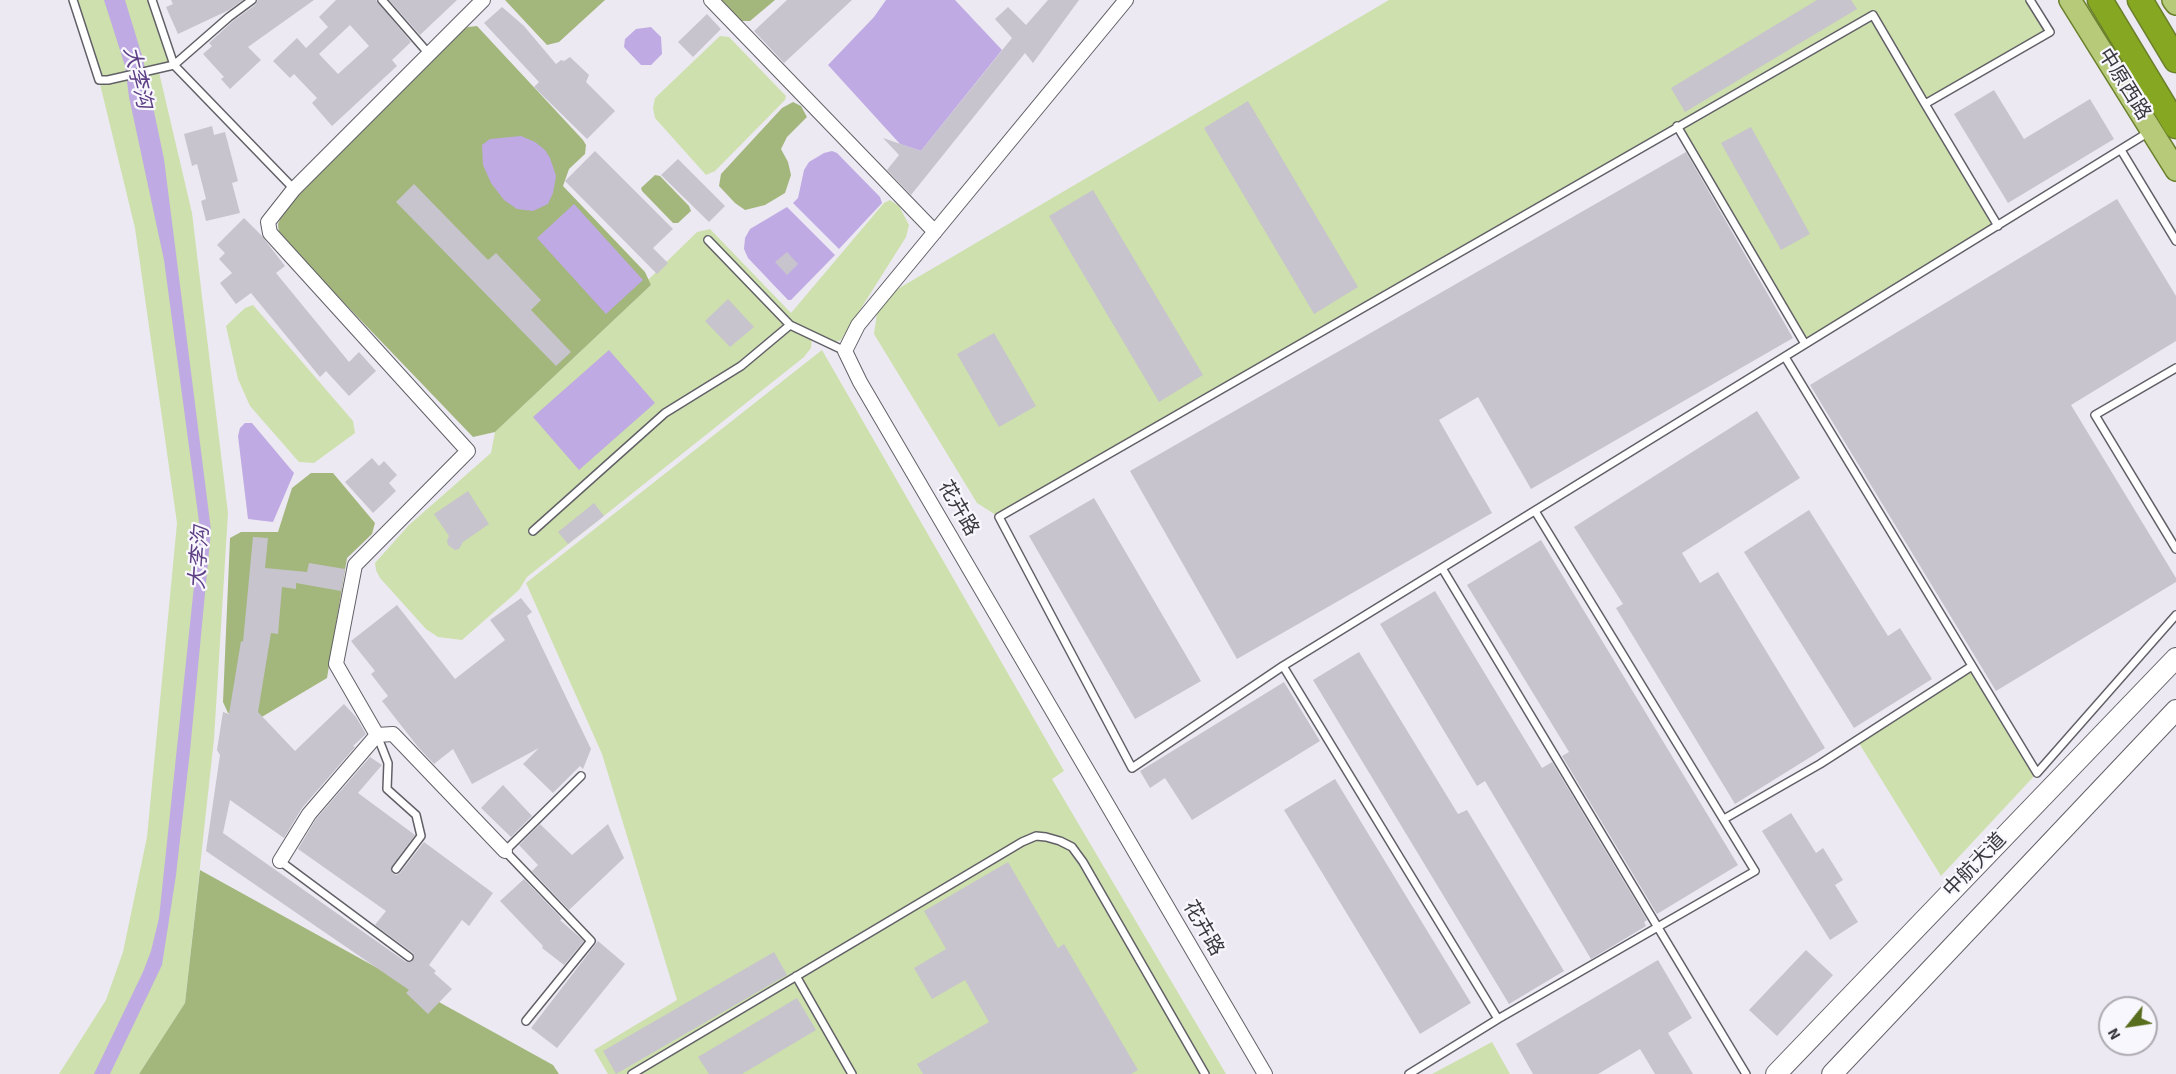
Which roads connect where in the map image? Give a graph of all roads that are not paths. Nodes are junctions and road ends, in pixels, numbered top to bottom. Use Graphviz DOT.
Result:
graph roads {
  1 [pos="73,0"];
  2 [pos="152,0"];
  3 [pos="252,0"];
  4 [pos="382,0"];
  5 [pos="483,0"];
  6 [pos="1126,0"];
  7 [pos="2030,0"];
  8 [pos="2070,0"];
  9 [pos="2100,0"];
  10 [pos="2140,0"];
  11 [pos="2173,0"];
  12 [pos="716,2"];
  13 [pos="2176,4"];
  14 [pos="429,54"];
  15 [pos="2176,60"];
  16 [pos="174,65"];
  17 [pos="1924,104"];
  18 [pos="1677,126"];
  19 [pos="2176,126"];
  20 [pos="2151,130"];
  21 [pos="2121,150"];
  22 [pos="2176,170"];
  23 [pos="294,189"];
  24 [pos="1998,226"];
  25 [pos="935,232"];
  26 [pos="708,240"];
  27 [pos="2176,241"];
  28 [pos="790,325"];
  29 [pos="1805,344"];
  30 [pos="845,351"];
  31 [pos="1785,357"];
  32 [pos="2176,368"];
  33 [pos="1535,510"];
  34 [pos="533,531"];
  35 [pos="2176,549"];
  36 [pos="1443,567"];
  37 [pos="2176,615"];
  38 [pos="2176,658"];
  39 [pos="1282,666"];
  40 [pos="1972,666"];
  41 [pos="2176,710"];
  42 [pos="377,735"];
  43 [pos="581,776"];
  44 [pos="1724,819"];
  45 [pos="505,851"];
  46 [pos="280,861"];
  47 [pos="396,869"];
  48 [pos="1659,926"];
  49 [pos="409,957"];
  50 [pos="796,976"];
  51 [pos="1498,1020"];
  52 [pos="526,1022"];
  53 [pos="632,1074"];
  54 [pos="852,1074"];
  55 [pos="1205,1074"];
  56 [pos="1264,1074"];
  57 [pos="1408,1074"];
  58 [pos="1746,1074"];
  59 [pos="1776,1074"];
  60 [pos="1832,1074"];
  1 -- 16 [label="lane"];
  2 -- 16 [label="lane"];
  3 -- 16 [label="lane"];
  4 -- 14 [label="lane"];
  5 -- 14 [label="street"];
  6 -- 25 [label="street"];
  7 -- 17 [label="lane"];
  8 -- 20 [label="main road, 中原西路"];
  9 -- 19 [label="highway"];
  10 -- 15 [label="highway"];
  11 -- 13 [label="main road"];
  12 -- 25 [label="street"];
  14 -- 23 [label="street"];
  16 -- 23 [label="lane"];
  17 -- 18 [label="lane"];
  17 -- 24 [label="lane"];
  18 -- 29 [label="lane"];
  18 -- 39 [label="lane"];
  20 -- 21 [label="lane"];
  20 -- 22 [label="main road, 中原西路"];
  21 -- 24 [label="lane"];
  21 -- 27 [label="lane"];
  23 -- 42 [label="street"];
  24 -- 29 [label="lane"];
  25 -- 30 [label="street"];
  26 -- 28 [label="lane"];
  28 -- 30 [label="lane"];
  28 -- 34 [label="lane"];
  29 -- 31 [label="lane"];
  30 -- 56 [label="street, 花卉路"];
  31 -- 33 [label="lane"];
  31 -- 40 [label="lane"];
  32 -- 35 [label="lane"];
  33 -- 36 [label="lane"];
  33 -- 44 [label="lane"];
  36 -- 39 [label="lane"];
  36 -- 48 [label="lane"];
  37 -- 40 [label="lane"];
  38 -- 59 [label="main road, 中航大道"];
  39 -- 51 [label="lane"];
  40 -- 44 [label="lane"];
  41 -- 60 [label="main road, 中航大道"];
  42 -- 45 [label="street"];
  42 -- 46 [label="street"];
  42 -- 47 [label="lane"];
  43 -- 45 [label="lane"];
  44 -- 48 [label="lane"];
  45 -- 52 [label="lane"];
  46 -- 49 [label="lane"];
  48 -- 51 [label="lane"];
  48 -- 58 [label="lane"];
  50 -- 53 [label="lane"];
  50 -- 54 [label="lane"];
  50 -- 55 [label="lane"];
  51 -- 57 [label="lane"];
}
